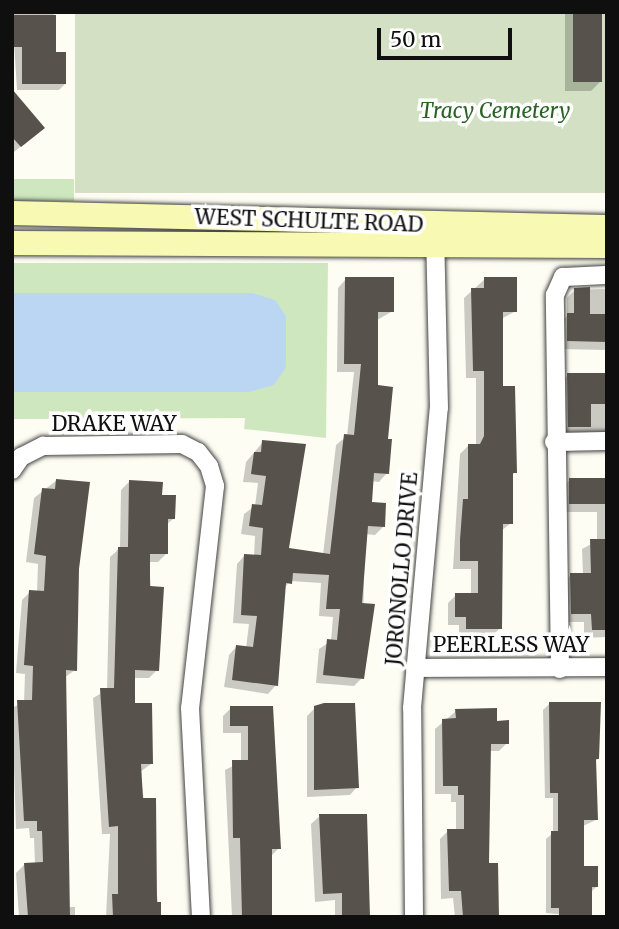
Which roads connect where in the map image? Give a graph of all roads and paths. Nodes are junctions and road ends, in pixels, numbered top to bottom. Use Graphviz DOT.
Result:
graph roads {
  1 [pos="12,213"];
  2 [pos="607,227"];
  3 [pos="435,234"];
  4 [pos="12,243"];
  5 [pos="607,246"];
  6 [pos="607,275"];
  7 [pos="607,441"];
  8 [pos="554,442"];
  9 [pos="16,463"];
  10 [pos="607,667"];
  11 [pos="415,668"];
  12 [pos="560,670"];
  13 [pos="201,917"];
  14 [pos="414,917"];
  1 -- 3 [label="main road, WEST SCHULTE ROAD"];
  2 -- 3 [label="main road, WEST SCHULTE ROAD"];
  3 -- 4 [label="main road, WEST SCHULTE ROAD"];
  3 -- 5 [label="main road, WEST SCHULTE ROAD"];
  3 -- 11 [label="street, JORONOLLO DRIVE"];
  6 -- 8 [label="street"];
  7 -- 8 [label="street"];
  8 -- 12 [label="street"];
  9 -- 13 [label="street, DRAKE WAY"];
  10 -- 12 [label="street, PEERLESS WAY"];
  11 -- 12 [label="street, PEERLESS WAY"];
  11 -- 14 [label="street, JORONOLLO DRIVE"];
}
